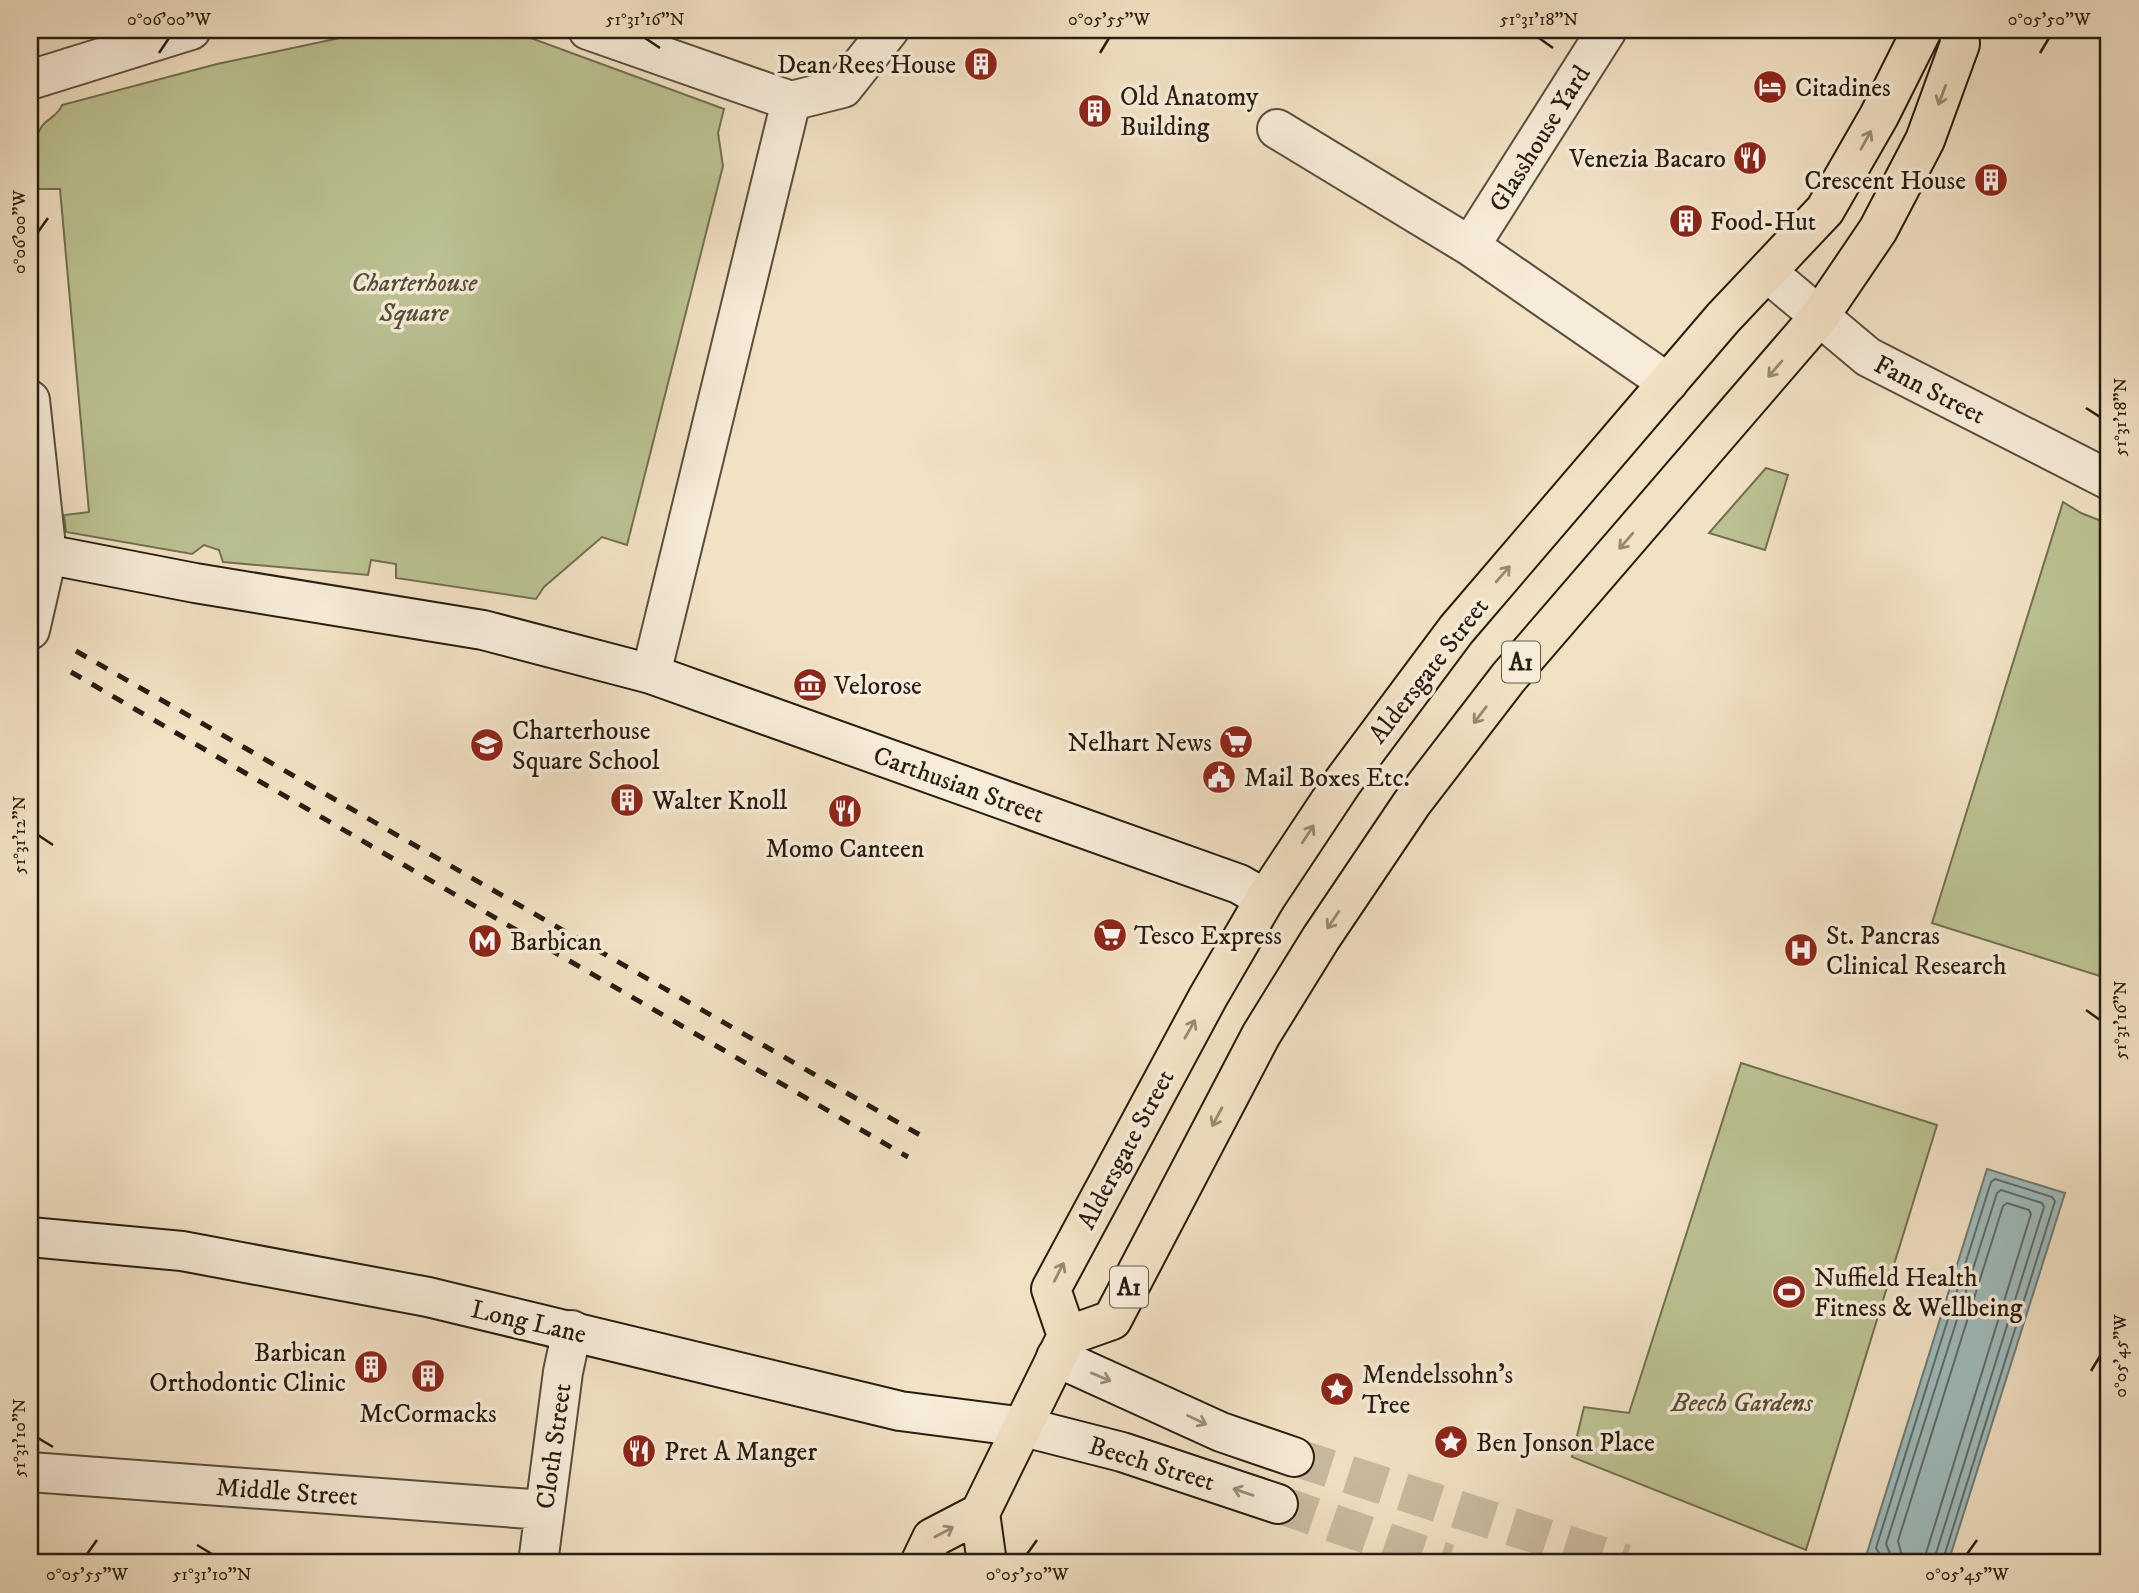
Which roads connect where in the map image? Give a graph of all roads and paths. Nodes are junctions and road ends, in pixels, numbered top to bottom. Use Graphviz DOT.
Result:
graph roads {
  1 [pos="191,30"];
  2 [pos="588,30"];
  3 [pos="889,30"];
  4 [pos="1607,30"];
  5 [pos="1922,30"];
  6 [pos="1959,30"];
  7 [pos="30,80"];
  8 [pos="790,101"];
  9 [pos="1277,129"];
  10 [pos="1470,246"];
  11 [pos="1768,273"];
  12 [pos="1819,317"];
  13 [pos="1668,383"];
  14 [pos="30,400"];
  15 [pos="2109,480"];
  16 [pos="38,554"];
  17 [pos="30,630"];
  18 [pos="651,674"];
  19 [pos="1265,899"];
  20 [pos="30,1237"];
  21 [pos="572,1330"];
  22 [pos="1061,1347"];
  23 [pos="1024,1427"];
  24 [pos="1294,1457"];
  25 [pos="30,1472"];
  26 [pos="1278,1504"];
  27 [pos="544,1510"];
  28 [pos="980,1513"];
  29 [pos="538,1563"];
  30 [pos="920,1563"];
  31 [pos="987,1563"];
  1 -- 7 [label="street"];
  2 -- 8 [label="street"];
  3 -- 8 [label="street"];
  4 -- 10 [label="street, Glasshouse Yard"];
  11 -- 5 [label="main road, Aldersgate Street, one-way"];
  6 -- 12 [label="main road, A1, one-way"];
  8 -- 18 [label="street"];
  9 -- 10 [label="street"];
  10 -- 13 [label="street"];
  11 -- 12 [label="street, Fann Street"];
  11 -- 13 [label="main road, Aldersgate Street"];
  12 -- 15 [label="street, Fann Street"];
  12 -- 22 [label="main road, A1, one-way"];
  19 -- 13 [label="main road, Aldersgate Street, one-way"];
  14 -- 16 [label="street"];
  16 -- 17 [label="street"];
  16 -- 18 [label="street"];
  18 -- 19 [label="street, Carthusian Street"];
  22 -- 19 [label="main road, Aldersgate Street, one-way"];
  20 -- 21 [label="street, Long Lane"];
  21 -- 23 [label="street, Long Lane"];
  21 -- 27 [label="street, Cloth Street"];
  22 -- 23 [label="main road"];
  22 -- 24 [label="street, Beech Street, one-way"];
  26 -- 23 [label="street, Beech Street, one-way"];
  23 -- 28 [label="main road"];
  25 -- 27 [label="street, Middle Street"];
  27 -- 29 [label="street, Cloth Street"];
  30 -- 28 [label="main road, one-way"];
  28 -- 31 [label="main road"];
}
